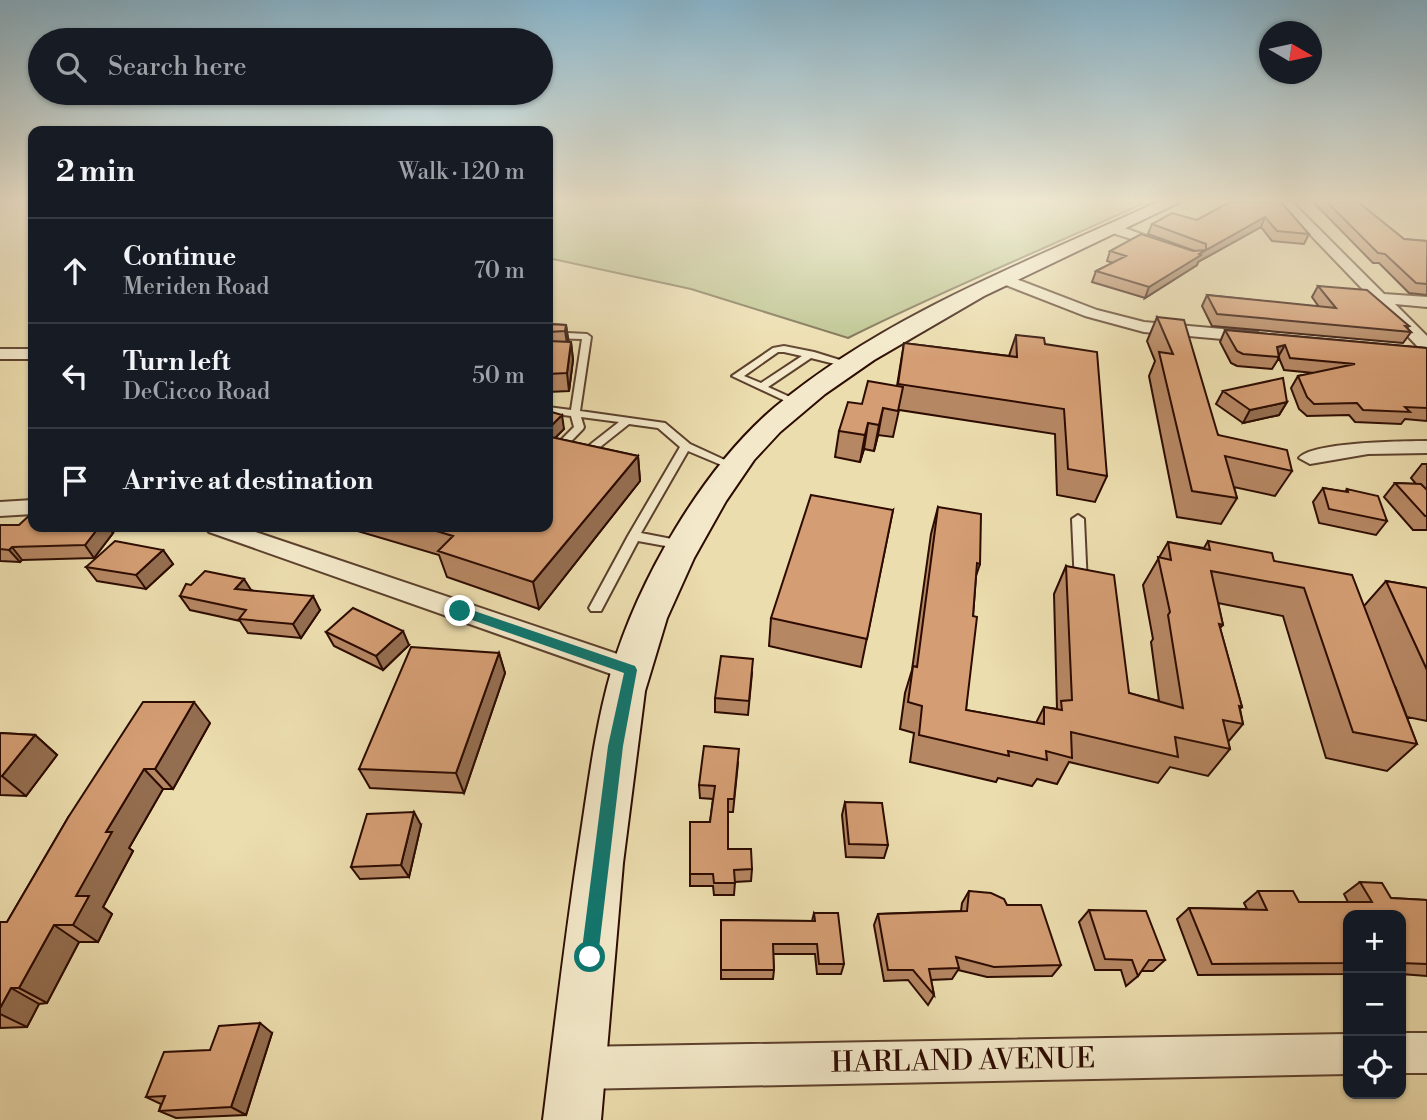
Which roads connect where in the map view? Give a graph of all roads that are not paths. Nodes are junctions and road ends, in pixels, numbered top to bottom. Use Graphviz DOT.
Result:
graph roads {
  1 [pos="1058,254"];
  2 [pos="1335,254"];
  3 [pos="1003,279"];
  4 [pos="1377,298"];
  5 [pos="1427,302"];
  6 [pos="553,335"];
  7 [pos="1279,339"];
  8 [pos="1422,350"];
  9 [pos="0,354"];
  10 [pos="28,354"];
  11 [pos="584,354"];
  12 [pos="811,354"];
  13 [pos="572,355"];
  14 [pos="851,365"];
  15 [pos="762,387"];
  16 [pos="798,404"];
  17 [pos="553,411"];
  18 [pos="575,414"];
  19 [pos="628,420"];
  20 [pos="686,446"];
  21 [pos="1427,447"];
  22 [pos="553,448"];
  23 [pos="586,453"];
  24 [pos="1310,458"];
  25 [pos="735,467"];
  26 [pos="28,507"];
  27 [pos="0,509"];
  28 [pos="1078,519"];
  29 [pos="231,532"];
  30 [pos="634,536"];
  31 [pos="686,546"];
  32 [pos="1081,592"];
  33 [pos="596,608"];
  34 [pos="631,670"];
  35 [pos="1406,1053"];
  36 [pos="1427,1053"];
  37 [pos="1343,1054"];
  38 [pos="578,1068"];
  39 [pos="572,1120"];
  1 -- 3 [label="main road"];
  2 -- 4 [label="street"];
  3 -- 7 [label="street"];
  3 -- 14 [label="main road"];
  4 -- 5 [label="street"];
  4 -- 8 [label="street"];
  6 -- 11 [label="lane"];
  9 -- 10 [label="street"];
  11 -- 13 [label="lane"];
  11 -- 18 [label="lane"];
  12 -- 14 [label="lane"];
  12 -- 15 [label="lane"];
  12 -- 15 [label="lane"];
  14 -- 16 [label="main road"];
  15 -- 16 [label="lane"];
  16 -- 25 [label="main road"];
  17 -- 18 [label="lane"];
  18 -- 19 [label="lane"];
  18 -- 22 [label="lane"];
  19 -- 20 [label="lane"];
  19 -- 23 [label="lane"];
  20 -- 25 [label="lane"];
  20 -- 30 [label="lane"];
  21 -- 24 [label="street"];
  25 -- 31 [label="main road"];
  26 -- 27 [label="street"];
  28 -- 32 [label="lane"];
  29 -- 34 [label="street"];
  30 -- 31 [label="lane"];
  30 -- 33 [label="lane"];
  31 -- 34 [label="main road"];
  34 -- 38 [label="main road"];
  35 -- 36 [label="street"];
  37 -- 38 [label="street, HARLAND AVENUE"];
  38 -- 39 [label="main road"];
}
